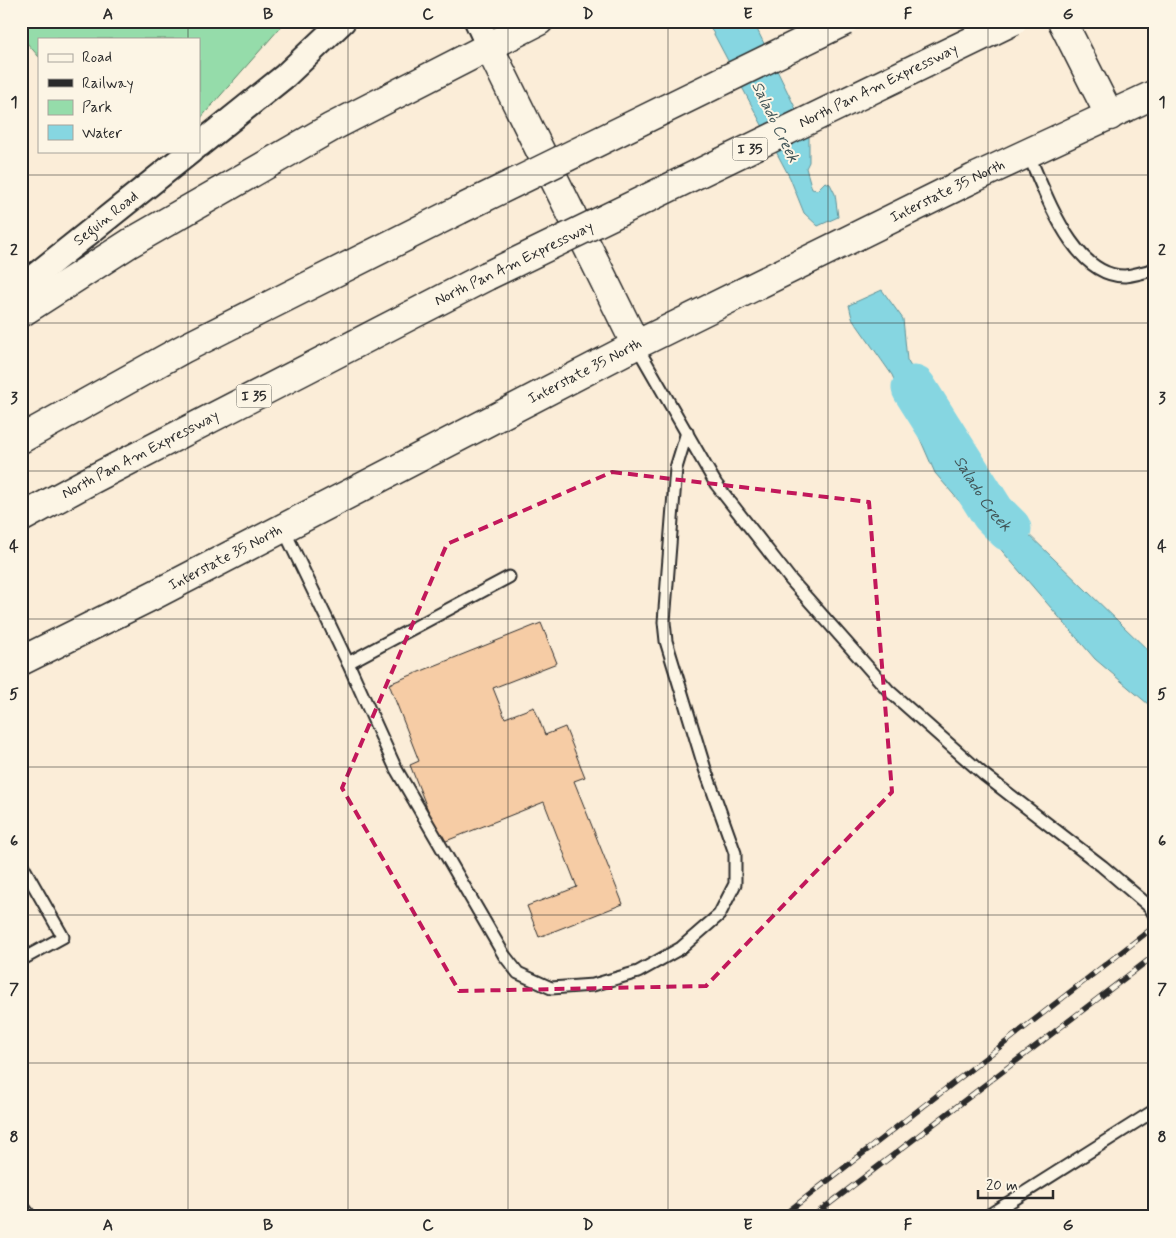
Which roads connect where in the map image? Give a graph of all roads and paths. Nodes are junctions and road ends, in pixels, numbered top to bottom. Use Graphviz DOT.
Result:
graph roads {
  1 [pos="343,21"];
  2 [pos="477,21"];
  3 [pos="539,21"];
  4 [pos="845,21"];
  5 [pos="1014,21"];
  6 [pos="1062,21"];
  7 [pos="489,47"];
  8 [pos="1155,94"];
  9 [pos="1110,116"];
  10 [pos="200,144"];
  11 [pos="190,152"];
  12 [pos="1028,154"];
  13 [pos="1155,269"];
  14 [pos="21,287"];
  15 [pos="21,313"];
  16 [pos="636,345"];
  17 [pos="687,432"];
  18 [pos="21,440"];
  19 [pos="93,479"];
  20 [pos="21,518"];
  21 [pos="283,528"];
  22 [pos="21,533"];
  23 [pos="509,576"];
  24 [pos="21,661"];
  25 [pos="348,663"];
  26 [pos="21,864"];
  27 [pos="1155,916"];
  28 [pos="21,960"];
  29 [pos="1155,1110"];
  30 [pos="21,1204"];
  31 [pos="31,1217"];
  32 [pos="986,1217"];
  1 -- 10 [label="street"];
  2 -- 7 [label="street"];
  3 -- 7 [label="main road"];
  4 -- 18 [label="main road, bridge"];
  5 -- 19 [label="main road, North Pan Am Expressway / I 35, bridge"];
  6 -- 9 [label="main road"];
  7 -- 15 [label="main road"];
  7 -- 16 [label="main road"];
  8 -- 9 [label="main road, Interstate 35 North"];
  9 -- 12 [label="main road, Interstate 35 North"];
  11 -- 14 [label="street, Seguin Road"];
  12 -- 13 [label="lane"];
  12 -- 16 [label="main road, Interstate 35 North"];
  16 -- 17 [label="lane"];
  16 -- 21 [label="main road, Interstate 35 North"];
  17 -- 25 [label="lane"];
  17 -- 27 [label="lane"];
  19 -- 20 [label="main road, North Pan Am Expressway / I 35"];
  19 -- 22 [label="main road"];
  21 -- 24 [label="main road, Interstate 35 North"];
  21 -- 25 [label="lane"];
  23 -- 25 [label="lane"];
  26 -- 28 [label="lane"];
  29 -- 32 [label="lane"];
  30 -- 31 [label="lane"];
}
